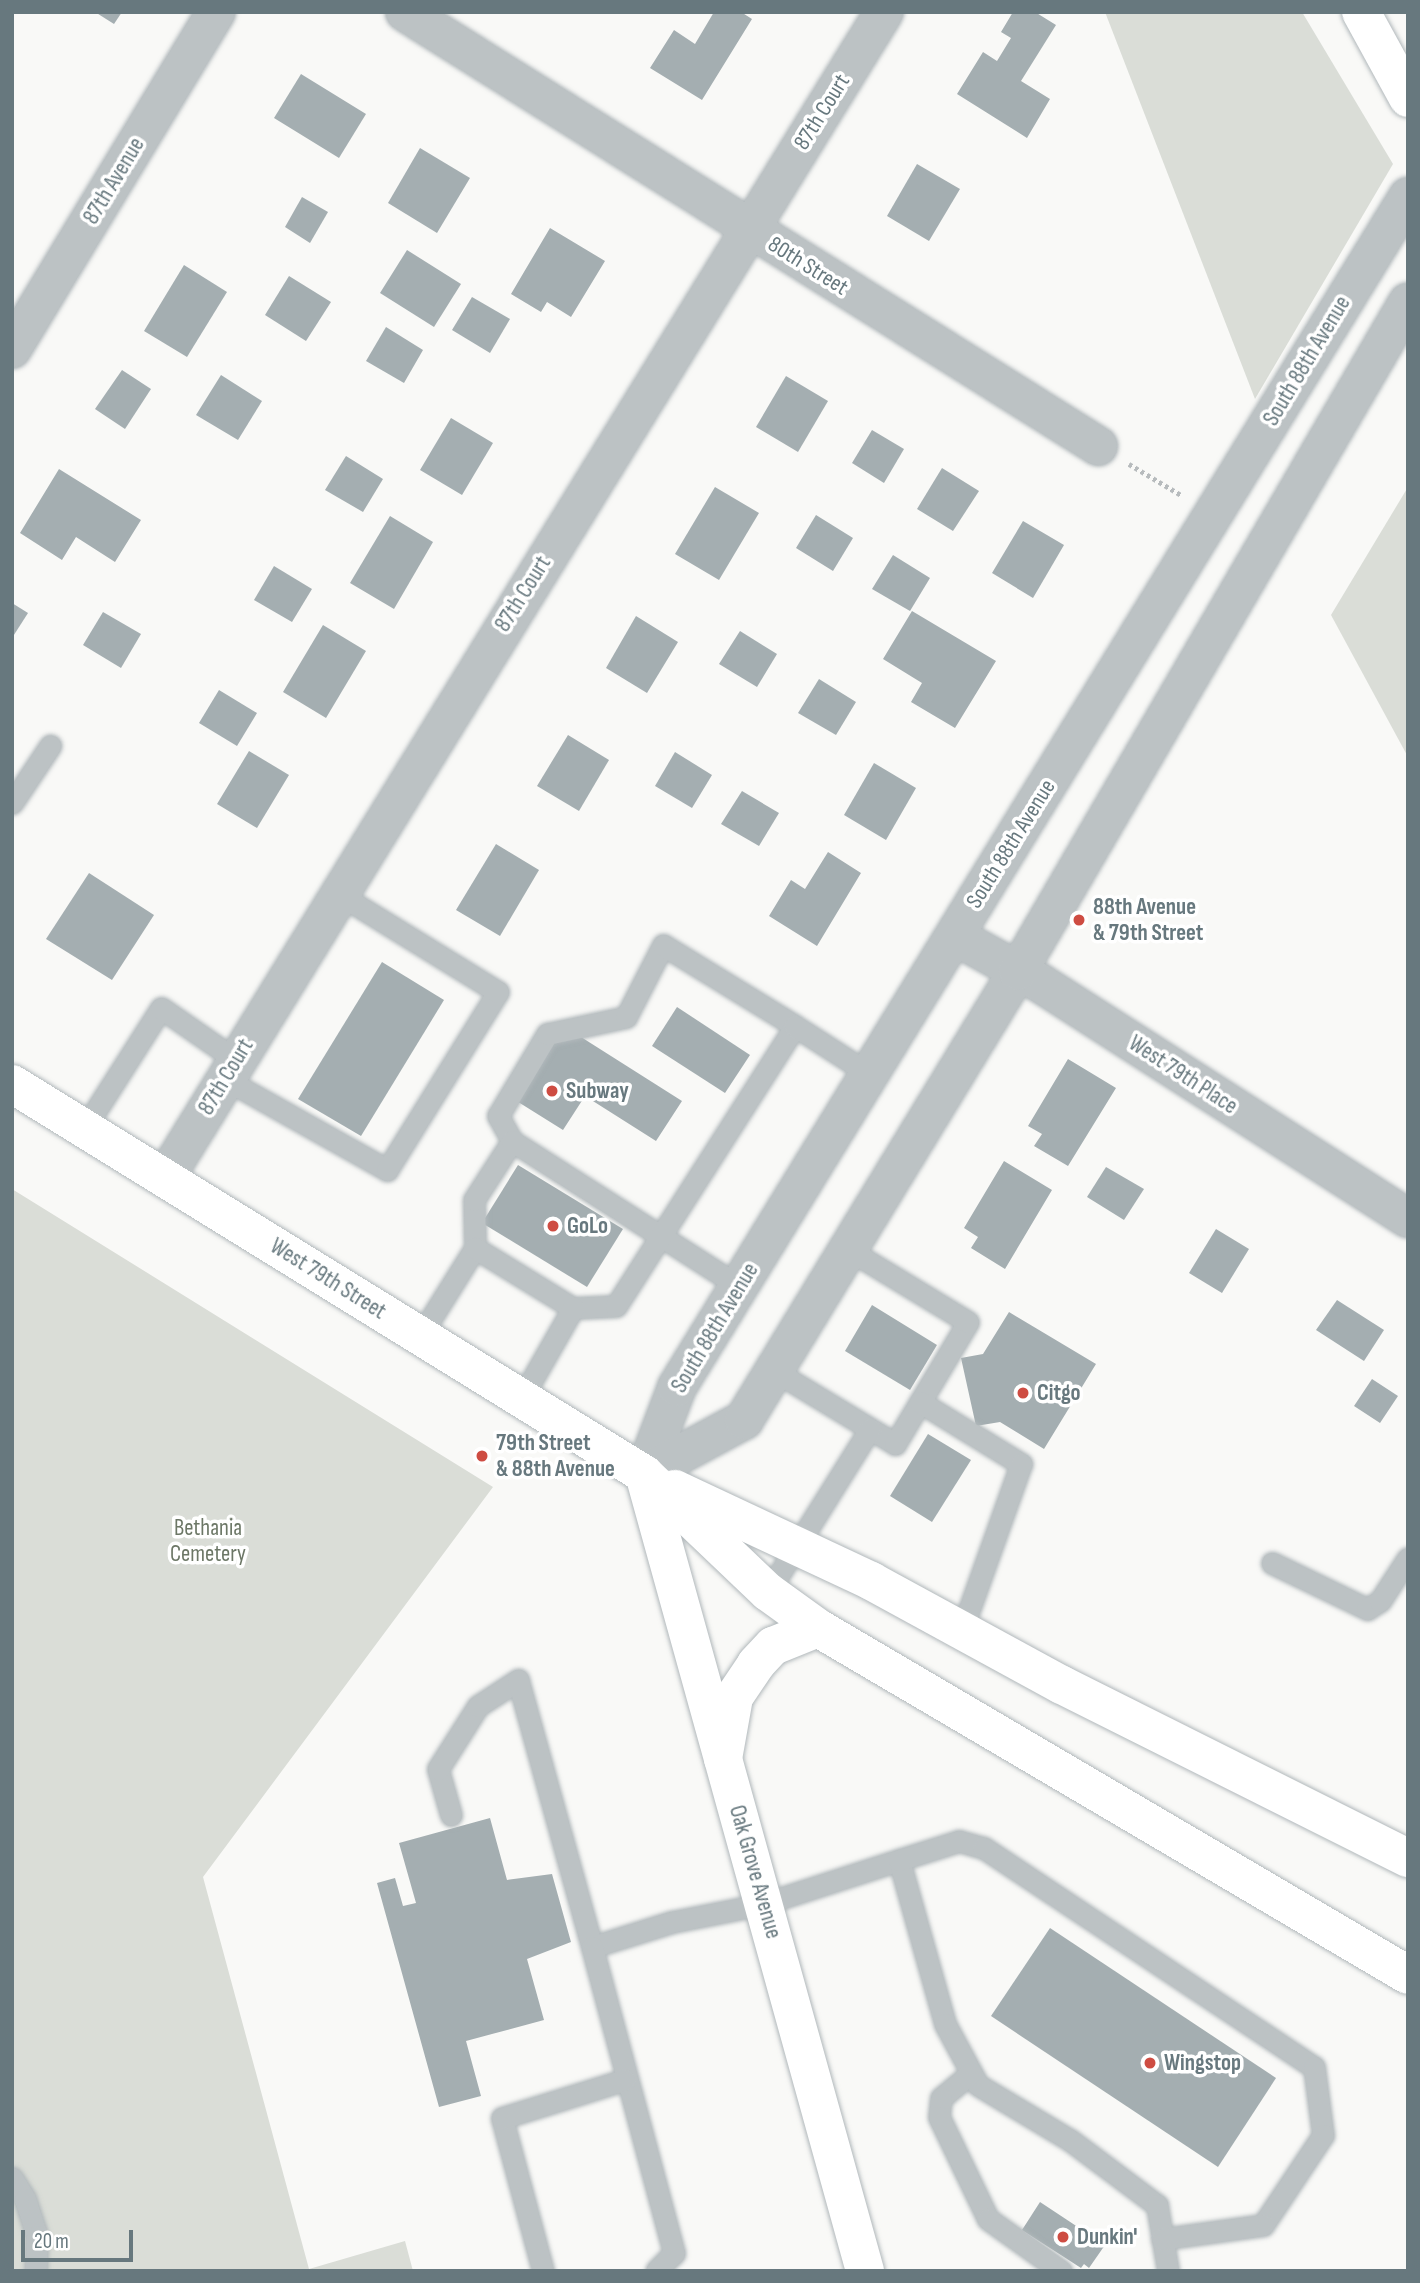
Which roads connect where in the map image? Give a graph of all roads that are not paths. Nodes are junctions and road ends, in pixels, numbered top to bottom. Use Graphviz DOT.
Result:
graph roads {
  1 [pos="216,12"];
  2 [pos="405,12"];
  3 [pos="884,12"];
  4 [pos="1361,12"];
  5 [pos="1408,98"];
  6 [pos="1408,197"];
  7 [pos="749,230"];
  8 [pos="1407,303"];
  9 [pos="12,349"];
  10 [pos="1098,446"];
  11 [pos="50,746"];
  12 [pos="12,803"];
  13 [pos="337,893"];
  14 [pos="955,936"];
  15 [pos="1018,971"];
  16 [pos="795,1026"];
  17 [pos="230,1070"];
  18 [pos="871,1075"];
  19 [pos="12,1084"];
  20 [pos="84,1129"];
  21 [pos="512,1141"];
  22 [pos="165,1178"];
  23 [pos="1408,1219"];
  24 [pos="661,1236"];
  25 [pos="475,1248"];
  26 [pos="849,1250"];
  27 [pos="739,1286"];
  28 [pos="573,1308"];
  29 [pos="420,1336"];
  30 [pos="773,1370"];
  31 [pos="522,1399"];
  32 [pos="920,1402"];
  33 [pos="870,1429"];
  34 [pos="644,1474"];
  35 [pos="798,1547"];
  36 [pos="1408,1558"];
  37 [pos="1272,1563"];
  38 [pos="768,1592"];
  39 [pos="818,1629"];
  40 [pos="962,1630"];
  41 [pos="723,1759"];
  42 [pos="451,1815"];
  43 [pos="1408,1858"];
  44 [pos="899,1860"];
  45 [pos="763,1904"];
  46 [pos="592,1947"];
  47 [pos="1408,1975"];
  48 [pos="971,2073"];
  49 [pos="624,2080"];
  50 [pos="12,2178"];
  51 [pos="1162,2239"];
  52 [pos="36,2271"];
  53 [pos="543,2271"];
  54 [pos="656,2271"];
  55 [pos="865,2271"];
  56 [pos="1061,2271"];
  57 [pos="1168,2271"];
  1 -- 9 [label="street, 87th Avenue"];
  2 -- 7 [label="street, 80th Street"];
  3 -- 7 [label="street, 87th Court"];
  4 -- 5 [label="main road"];
  6 -- 14 [label="street, South 88th Avenue"];
  7 -- 10 [label="street, 80th Street"];
  7 -- 13 [label="street, 87th Court"];
  8 -- 15 [label="street"];
  11 -- 12 [label="lane"];
  13 -- 17 [label="street, 87th Court"];
  13 -- 17 [label="lane"];
  14 -- 15 [label="street, West 79th Place"];
  14 -- 18 [label="street, South 88th Avenue"];
  15 -- 23 [label="street, West 79th Place"];
  15 -- 26 [label="street"];
  16 -- 18 [label="lane"];
  16 -- 21 [label="lane"];
  16 -- 24 [label="lane"];
  17 -- 20 [label="lane"];
  17 -- 22 [label="street, 87th Court"];
  18 -- 27 [label="street, South 88th Avenue"];
  19 -- 20 [label="main road, West 79th Street"];
  20 -- 22 [label="main road, West 79th Street"];
  21 -- 24 [label="lane"];
  21 -- 25 [label="lane"];
  22 -- 29 [label="main road, West 79th Street"];
  24 -- 27 [label="lane"];
  24 -- 28 [label="lane"];
  25 -- 28 [label="lane"];
  25 -- 29 [label="lane"];
  26 -- 30 [label="street"];
  26 -- 32 [label="lane"];
  27 -- 34 [label="street, South 88th Avenue"];
  28 -- 31 [label="lane"];
  29 -- 31 [label="main road, West 79th Street"];
  30 -- 33 [label="lane"];
  30 -- 34 [label="street"];
  31 -- 34 [label="main road, West 79th Street"];
  32 -- 33 [label="lane"];
  32 -- 40 [label="lane"];
  33 -- 35 [label="lane"];
  34 -- 35 [label="main road"];
  34 -- 38 [label="main road"];
  34 -- 41 [label="main road, Oak Grove Avenue"];
  35 -- 38 [label="lane"];
  35 -- 40 [label="main road"];
  36 -- 37 [label="lane"];
  38 -- 39 [label="main road"];
  39 -- 41 [label="main road"];
  39 -- 47 [label="main road"];
  40 -- 43 [label="main road"];
  41 -- 45 [label="main road, Oak Grove Avenue"];
  42 -- 46 [label="lane"];
  44 -- 45 [label="lane"];
  44 -- 48 [label="lane"];
  44 -- 51 [label="lane"];
  45 -- 46 [label="lane"];
  45 -- 55 [label="main road, Oak Grove Avenue"];
  46 -- 49 [label="lane"];
  48 -- 51 [label="lane"];
  48 -- 56 [label="lane"];
  49 -- 53 [label="lane"];
  49 -- 54 [label="lane"];
  50 -- 52 [label="lane"];
  51 -- 57 [label="lane"];
}
